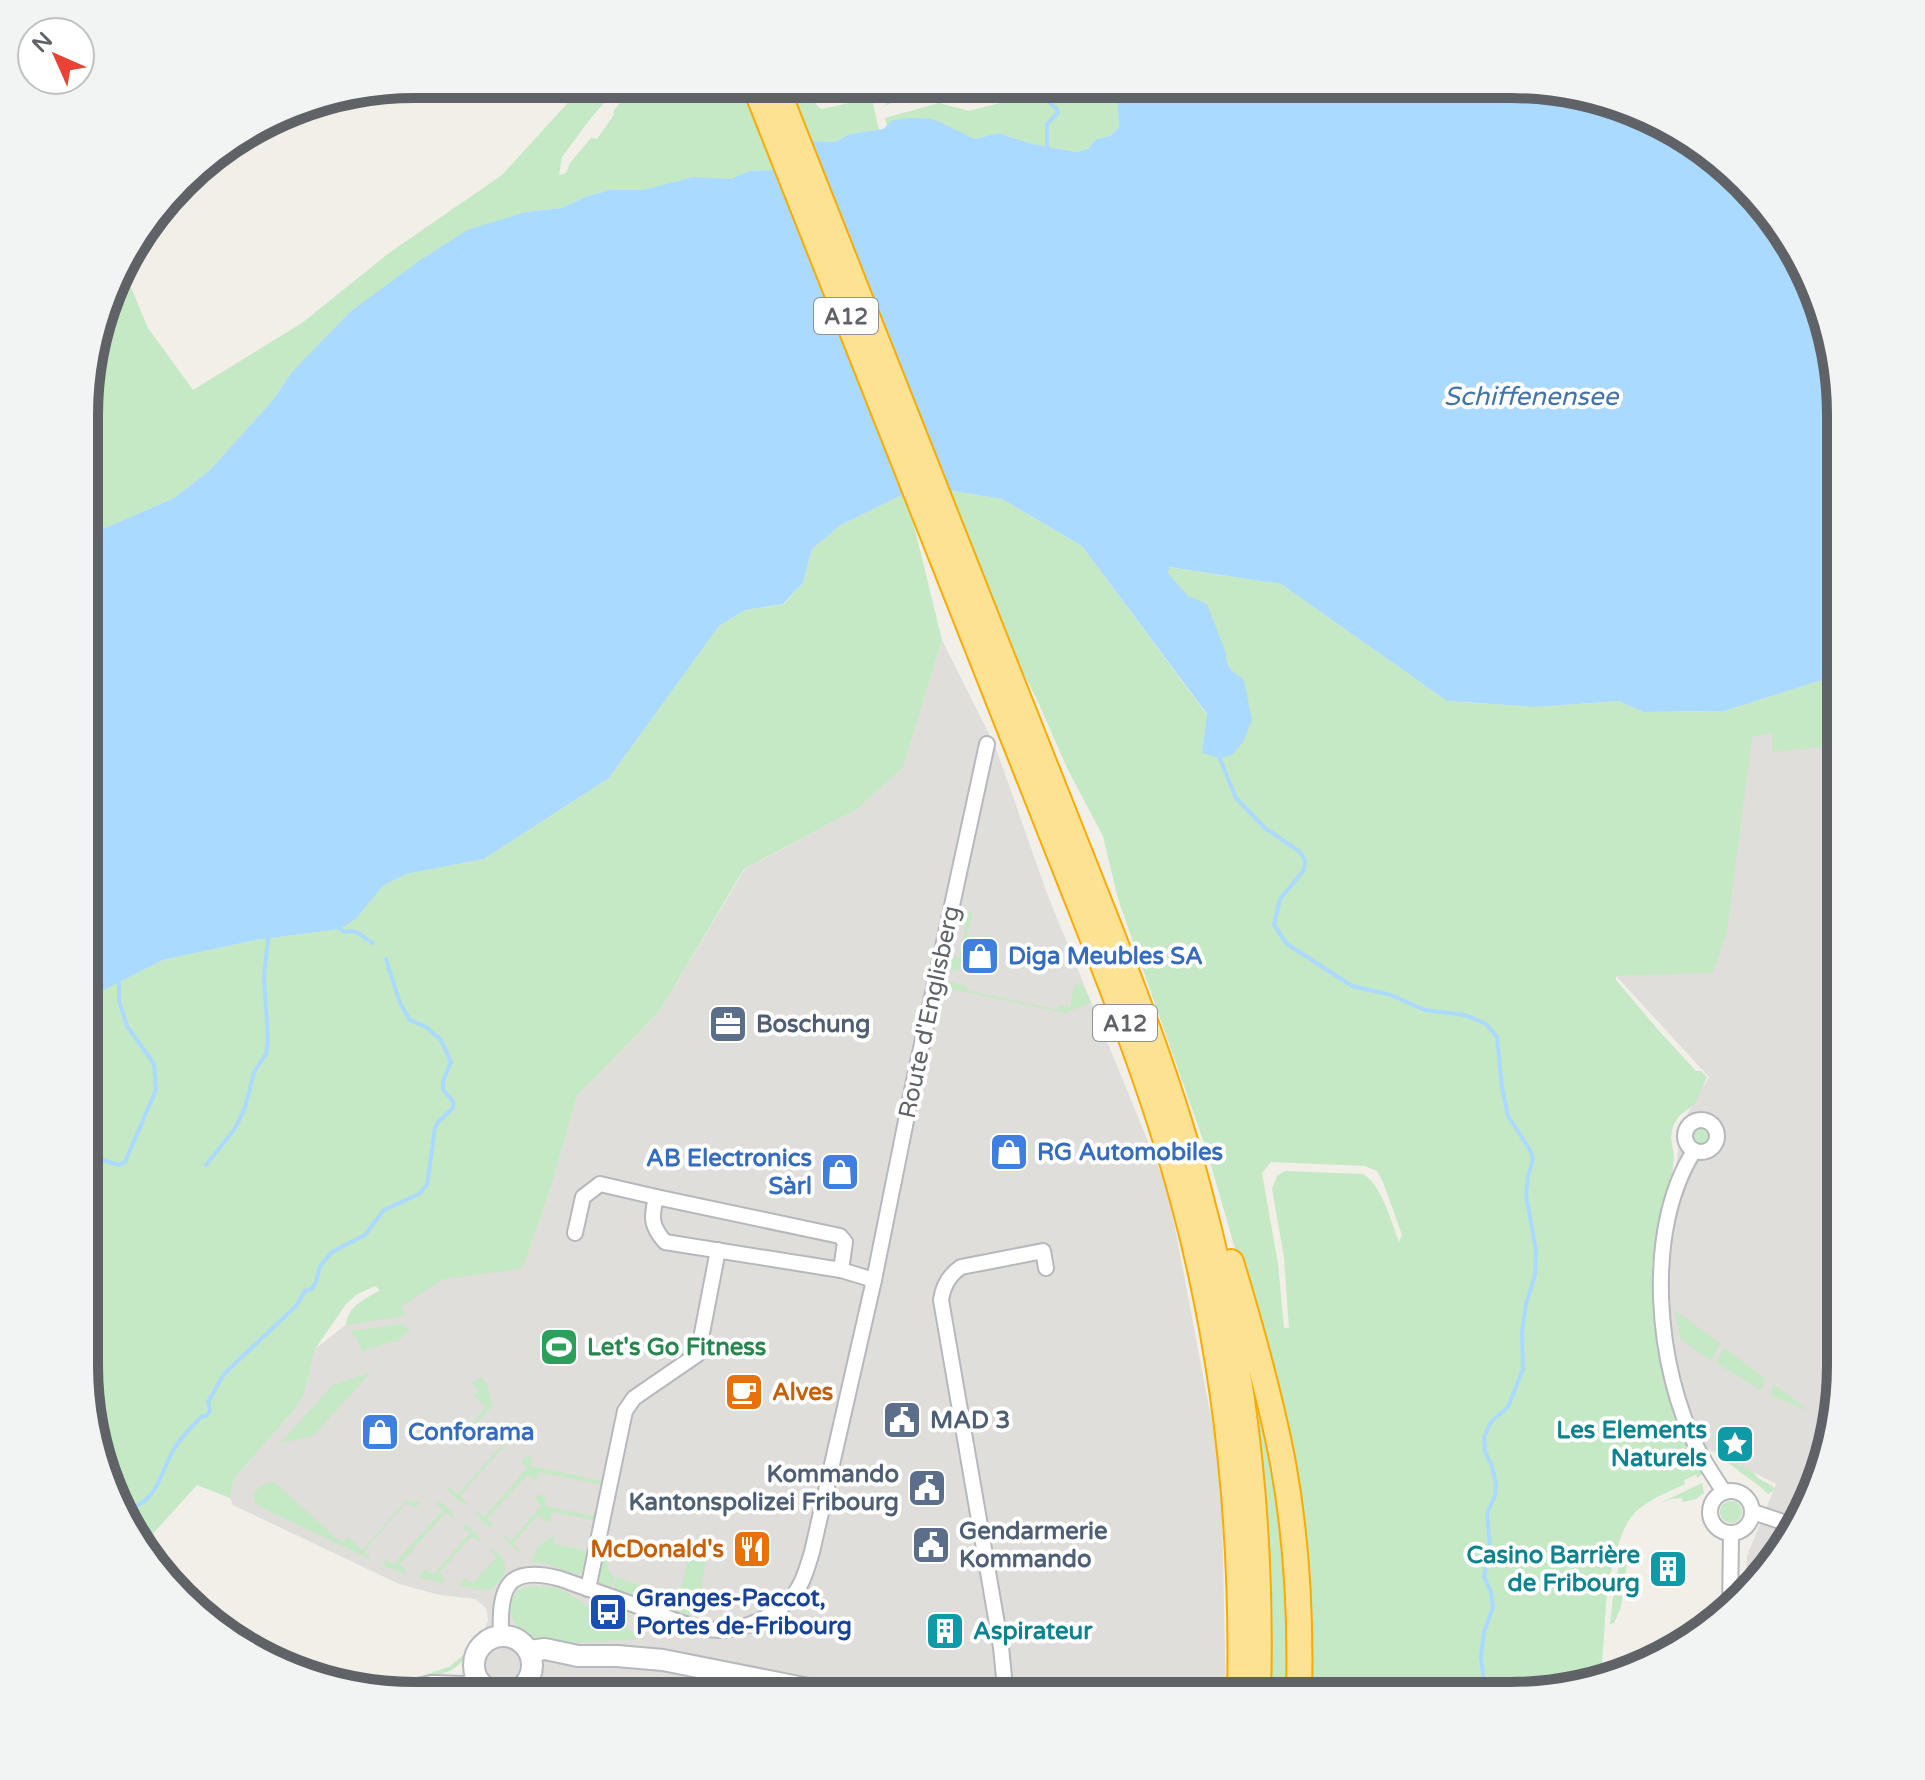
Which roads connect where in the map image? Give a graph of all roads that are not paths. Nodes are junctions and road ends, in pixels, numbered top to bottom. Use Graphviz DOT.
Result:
graph roads {
  1 [pos="760,98"];
  2 [pos="780,98"];
  3 [pos="947,543"];
  4 [pos="987,744"];
  5 [pos="1166,1083"];
  6 [pos="1694,1151"];
  7 [pos="656,1197"];
  8 [pos="575,1233"];
  9 [pos="718,1250"];
  10 [pos="1046,1268"];
  11 [pos="841,1270"];
  12 [pos="874,1280"];
  13 [pos="1724,1492"];
  14 [pos="1753,1512"];
  15 [pos="1786,1523"];
  16 [pos="1731,1534"];
  17 [pos="588,1589"];
  18 [pos="1730,1592"];
  19 [pos="501,1636"];
  20 [pos="530,1660"];
  21 [pos="478,1674"];
  22 [pos="439,1682"];
  23 [pos="486,1682"];
  24 [pos="525,1682"];
  25 [pos="774,1682"];
  26 [pos="1003,1682"];
  27 [pos="1240,1682"];
  28 [pos="1258,1682"];
  29 [pos="1300,1682"];
  1 -- 3 [label="highway, A12"];
  2 -- 3 [label="highway, A12"];
  3 -- 5 [label="highway, A12"];
  3 -- 27 [label="highway, A12"];
  4 -- 12 [label="street, Route d'Englisberg"];
  5 -- 28 [label="highway, A12"];
  5 -- 29 [label="highway"];
  6 -- 13 [label="street"];
  7 -- 8 [label="street"];
  7 -- 9 [label="street"];
  7 -- 11 [label="street"];
  9 -- 11 [label="street"];
  9 -- 17 [label="street"];
  10 -- 26 [label="street"];
  11 -- 12 [label="street"];
  12 -- 17 [label="street, Route d'Englisberg"];
  13 -- 14 [label="street"];
  13 -- 16 [label="street"];
  14 -- 15 [label="street"];
  14 -- 16 [label="street"];
  16 -- 18 [label="street"];
  17 -- 19 [label="street, Route d'Englisberg"];
  19 -- 20 [label="main road"];
  19 -- 21 [label="main road"];
  20 -- 24 [label="main road"];
  20 -- 25 [label="main road"];
  21 -- 22 [label="main road"];
  21 -- 23 [label="main road"];
}
